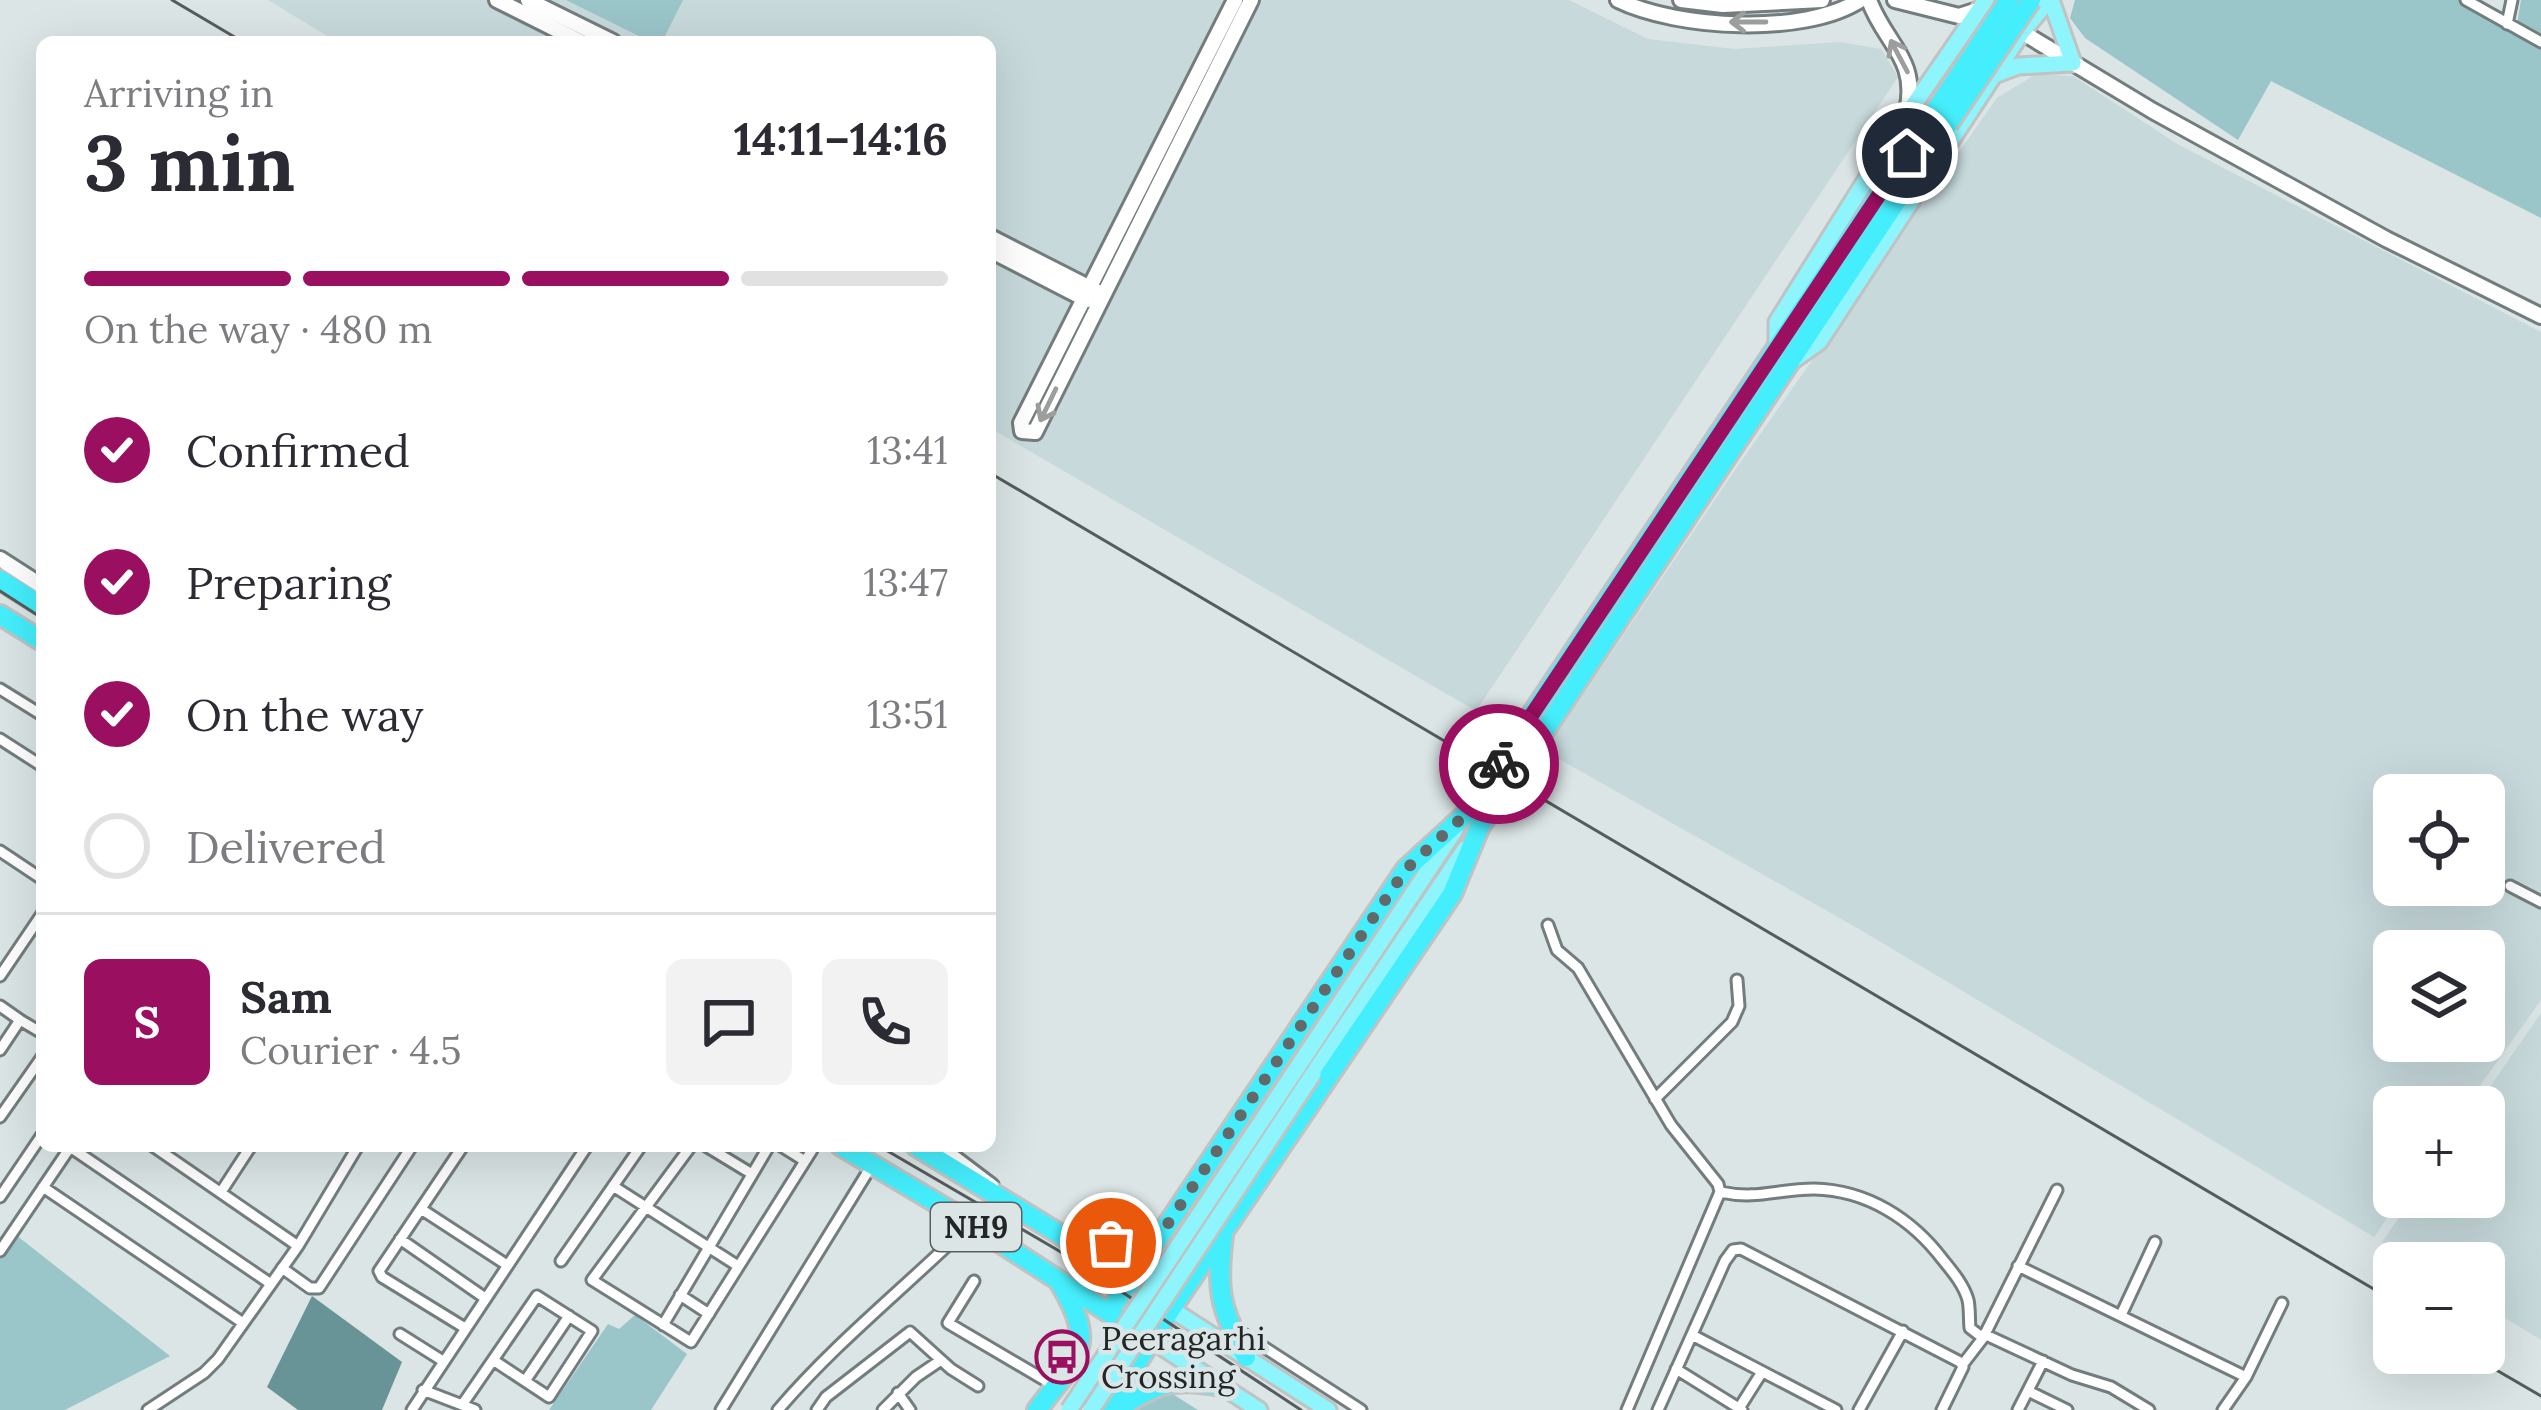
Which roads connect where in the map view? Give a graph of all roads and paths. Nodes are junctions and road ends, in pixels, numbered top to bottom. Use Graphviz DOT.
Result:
graph roads {
  1 [pos="497,0"];
  2 [pos="528,0"];
  3 [pos="1235,0"];
  4 [pos="1251,0"];
  5 [pos="1618,0"];
  6 [pos="1682,0"];
  7 [pos="1822,0"];
  8 [pos="1865,0"];
  9 [pos="1895,0"];
  10 [pos="2009,0"];
  11 [pos="2031,0"];
  12 [pos="2050,0"];
  13 [pos="2466,0"];
  14 [pos="2512,0"];
  15 [pos="1980,4"];
  16 [pos="2507,24"];
  17 [pos="2022,32"];
  18 [pos="569,36"];
  19 [pos="602,36"];
  20 [pos="2541,42"];
  21 [pos="2073,63"];
  22 [pos="1994,75"];
  23 [pos="1906,116"];
  24 [pos="1960,128"];
  25 [pos="996,240"];
  26 [pos="996,253"];
  27 [pos="1093,296"];
  28 [pos="1811,313"];
  29 [pos="2541,316"];
  30 [pos="1777,345"];
  31 [pos="1789,363"];
  32 [pos="0,559"];
  33 [pos="0,580"];
  34 [pos="36,582"];
  35 [pos="36,602"];
  36 [pos="0,614"];
  37 [pos="36,637"];
  38 [pos="0,688"];
  39 [pos="36,712"];
  40 [pos="0,739"];
  41 [pos="1514,758"];
  42 [pos="36,762"];
  43 [pos="1472,821"];
  44 [pos="0,851"];
  45 [pos="36,875"];
  46 [pos="2510,886"];
  47 [pos="2541,902"];
  48 [pos="36,924"];
  49 [pos="1548,925"];
  50 [pos="0,976"];
  51 [pos="1737,980"];
  52 [pos="0,1006"];
  53 [pos="20,1020"];
  54 [pos="36,1029"];
  55 [pos="0,1050"];
  56 [pos="1307,1068"];
  57 [pos="36,1072"];
  58 [pos="1654,1099"];
  59 [pos="0,1117"];
  60 [pos="36,1145"];
  61 [pos="67,1152"];
  62 [pos="77,1152"];
  63 [pos="162,1152"];
  64 [pos="247,1152"];
  65 [pos="354,1152"];
  66 [pos="408,1152"];
  67 [pos="459,1152"];
  68 [pos="582,1152"];
  69 [pos="636,1152"];
  70 [pos="687,1152"];
  71 [pos="716,1152"];
  72 [pos="765,1152"];
  73 [pos="791,1152"];
  74 [pos="811,1152"];
  75 [pos="851,1152"];
  76 [pos="926,1152"];
  77 [pos="947,1152"];
  78 [pos="805,1161"];
  79 [pos="872,1165"];
  80 [pos="752,1174"];
  81 [pos="1195,1183"];
  82 [pos="613,1186"];
  83 [pos="43,1187"];
  84 [pos="2057,1190"];
  85 [pos="221,1192"];
  86 [pos="1720,1192"];
  87 [pos="0,1197"];
  88 [pos="1001,1198"];
  89 [pos="646,1207"];
  90 [pos="421,1209"];
  91 [pos="1237,1210"];
  92 [pos="971,1223"];
  93 [pos="1224,1230"];
  94 [pos="1163,1231"];
  95 [pos="400,1239"];
  96 [pos="1068,1241"];
  97 [pos="2156,1242"];
  98 [pos="298,1246"];
  99 [pos="708,1247"];
  100 [pos="0,1251"];
  101 [pos="561,1261"];
  102 [pos="507,1265"];
  103 [pos="738,1266"];
  104 [pos="2018,1266"];
  105 [pos="283,1268"];
  106 [pos="1058,1278"];
  107 [pos="1131,1278"];
  108 [pos="974,1281"];
  109 [pos="271,1284"];
  110 [pos="680,1295"];
  111 [pos="485,1298"];
  112 [pos="2282,1303"];
  113 [pos="1171,1309"];
  114 [pos="1109,1312"];
  115 [pos="709,1313"];
  116 [pos="2121,1315"];
  117 [pos="568,1316"];
  118 [pos="243,1323"];
  119 [pos="663,1324"];
  120 [pos="1229,1324"];
  121 [pos="465,1328"];
  122 [pos="1903,1331"];
  123 [pos="400,1334"];
  124 [pos="1692,1335"];
  125 [pos="1984,1336"];
  126 [pos="1150,1340"];
  127 [pos="1246,1357"];
  128 [pos="493,1360"];
  129 [pos="941,1360"];
  130 [pos="443,1361"];
  131 [pos="2043,1361"];
  132 [pos="1963,1364"];
  133 [pos="1676,1369"];
  134 [pos="1762,1372"];
  135 [pos="2246,1377"];
  136 [pos="525,1381"];
  137 [pos="978,1386"];
  138 [pos="1055,1386"];
  139 [pos="1223,1386"];
  140 [pos="423,1390"];
  141 [pos="2028,1390"];
  142 [pos="898,1393"];
  143 [pos="462,1405"];
  144 [pos="1740,1409"];
  145 [pos="148,1410"];
  146 [pos="412,1410"];
  147 [pos="476,1410"];
  148 [pos="721,1410"];
  149 [pos="778,1410"];
  150 [pos="817,1410"];
  151 [pos="883,1410"];
  152 [pos="910,1410"];
  153 [pos="1037,1410"];
  154 [pos="1070,1410"];
  155 [pos="1091,1410"];
  156 [pos="1112,1410"];
  157 [pos="1259,1410"];
  158 [pos="1328,1410"];
  159 [pos="1361,1410"];
  160 [pos="1627,1410"];
  161 [pos="1658,1410"];
  162 [pos="1835,1410"];
  163 [pos="1859,1410"];
  164 [pos="1942,1410"];
  165 [pos="2018,1410"];
  166 [pos="2067,1410"];
  167 [pos="2149,1410"];
  168 [pos="2224,1410"];
  1 -- 18 [label="street"];
  2 -- 19 [label="street"];
  3 -- 27 [label="street"];
  4 -- 27 [label="street"];
  8 -- 5 [label="street, one-way"];
  6 -- 7 [label="street"];
  23 -- 8 [label="street, one-way"];
  9 -- 15 [label="street"];
  10 -- 28 [label="highway, bridge"];
  11 -- 28 [label="highway, bridge"];
  12 -- 17 [label="main road"];
  12 -- 21 [label="main road"];
  13 -- 16 [label="street"];
  14 -- 16 [label="street"];
  15 -- 17 [label="street"];
  15 -- 23 [label="main road"];
  16 -- 20 [label="street"];
  17 -- 21 [label="street"];
  17 -- 22 [label="main road"];
  21 -- 22 [label="main road"];
  21 -- 29 [label="street"];
  22 -- 24 [label="main road"];
  23 -- 24 [label="main road"];
  23 -- 30 [label="main road"];
  24 -- 31 [label="main road"];
  25 -- 27 [label="street"];
  26 -- 27 [label="street"];
  27 -- 27 [label="street, one-way"];
  28 -- 30 [label="highway"];
  28 -- 31 [label="highway"];
  30 -- 41 [label="highway"];
  31 -- 41 [label="highway"];
  32 -- 34 [label="street"];
  33 -- 35 [label="highway"];
  36 -- 37 [label="highway"];
  38 -- 39 [label="street"];
  40 -- 42 [label="street"];
  41 -- 43 [label="highway, bridge"];
  43 -- 56 [label="main road"];
  43 -- 81 [label="highway"];
  43 -- 91 [label="highway"];
  44 -- 45 [label="street"];
  46 -- 47 [label="street"];
  48 -- 50 [label="street"];
  49 -- 58 [label="street"];
  51 -- 58 [label="street"];
  52 -- 53 [label="street"];
  53 -- 54 [label="street"];
  53 -- 55 [label="street"];
  56 -- 154 [label="main road, bridge"];
  56 -- 155 [label="main road, bridge"];
  57 -- 59 [label="street"];
  58 -- 86 [label="street"];
  60 -- 87 [label="street"];
  61 -- 83 [label="street"];
  62 -- 109 [label="street"];
  63 -- 85 [label="street"];
  64 -- 85 [label="street"];
  65 -- 98 [label="street"];
  66 -- 105 [label="street"];
  67 -- 90 [label="street"];
  68 -- 102 [label="street"];
  69 -- 82 [label="street"];
  70 -- 89 [label="street"];
  71 -- 80 [label="street"];
  72 -- 80 [label="street"];
  73 -- 78 [label="street"];
  74 -- 78 [label="street"];
  75 -- 79 [label="highway, NH9"];
  76 -- 88 [label="highway, NH9"];
  77 -- 88 [label="street"];
  78 -- 103 [label="street"];
  79 -- 92 [label="highway, NH9"];
  79 -- 148 [label="street"];
  80 -- 99 [label="street"];
  81 -- 91 [label="highway"];
  81 -- 94 [label="highway"];
  82 -- 89 [label="street"];
  82 -- 101 [label="street"];
  83 -- 100 [label="street"];
  83 -- 118 [label="street"];
  84 -- 104 [label="street"];
  85 -- 98 [label="street"];
  86 -- 125 [label="street"];
  86 -- 160 [label="street"];
  88 -- 96 [label="highway, NH9"];
  89 -- 99 [label="street"];
  89 -- 119 [label="street"];
  90 -- 95 [label="street"];
  90 -- 102 [label="street"];
  91 -- 93 [label="highway"];
  92 -- 106 [label="highway, NH9"];
  92 -- 149 [label="street"];
  93 -- 113 [label="highway"];
  93 -- 120 [label="highway"];
  94 -- 96 [label="highway"];
  94 -- 107 [label="highway"];
  95 -- 111 [label="street"];
  95 -- 121 [label="street"];
  96 -- 107 [label="highway, NH9"];
  97 -- 116 [label="street"];
  98 -- 105 [label="street"];
  99 -- 103 [label="street"];
  99 -- 110 [label="street"];
  102 -- 111 [label="street"];
  103 -- 115 [label="street"];
  104 -- 116 [label="street"];
  104 -- 125 [label="street"];
  105 -- 109 [label="street"];
  106 -- 114 [label="highway, NH9"];
  106 -- 138 [label="highway"];
  107 -- 113 [label="highway, NH9"];
  107 -- 114 [label="highway"];
  108 -- 138 [label="street"];
  109 -- 118 [label="street"];
  110 -- 115 [label="street"];
  110 -- 119 [label="street"];
  111 -- 121 [label="street"];
  112 -- 135 [label="street"];
  113 -- 126 [label="highway"];
  113 -- 127 [label="main road, NH9"];
  114 -- 126 [label="highway, NH9"];
  115 -- 119 [label="street"];
  116 -- 135 [label="street"];
  117 -- 128 [label="street"];
  117 -- 136 [label="street"];
  117 -- 136 [label="street"];
  118 -- 145 [label="street"];
  120 -- 127 [label="highway"];
  120 -- 159 [label="street"];
  121 -- 130 [label="street"];
  122 -- 124 [label="street"];
  122 -- 132 [label="street"];
  122 -- 163 [label="street"];
  123 -- 130 [label="street"];
  124 -- 133 [label="street"];
  124 -- 134 [label="street"];
  125 -- 131 [label="street"];
  125 -- 132 [label="street"];
  126 -- 139 [label="main road, NH9"];
  126 -- 156 [label="highway"];
  127 -- 158 [label="main road, NH9"];
  128 -- 136 [label="street"];
  128 -- 143 [label="street"];
  129 -- 137 [label="street"];
  129 -- 142 [label="street"];
  129 -- 150 [label="street"];
  130 -- 140 [label="street"];
  131 -- 141 [label="street"];
  131 -- 167 [label="street"];
  132 -- 164 [label="street"];
  133 -- 144 [label="street"];
  133 -- 161 [label="street"];
  134 -- 144 [label="street"];
  134 -- 162 [label="street"];
  135 -- 168 [label="street"];
  138 -- 153 [label="highway"];
  139 -- 156 [label="highway"];
  139 -- 157 [label="main road, NH9"];
  140 -- 143 [label="street"];
  140 -- 146 [label="street"];
  141 -- 165 [label="street"];
  141 -- 166 [label="street"];
  142 -- 151 [label="street"];
  142 -- 152 [label="street"];
  143 -- 147 [label="street"];
}
